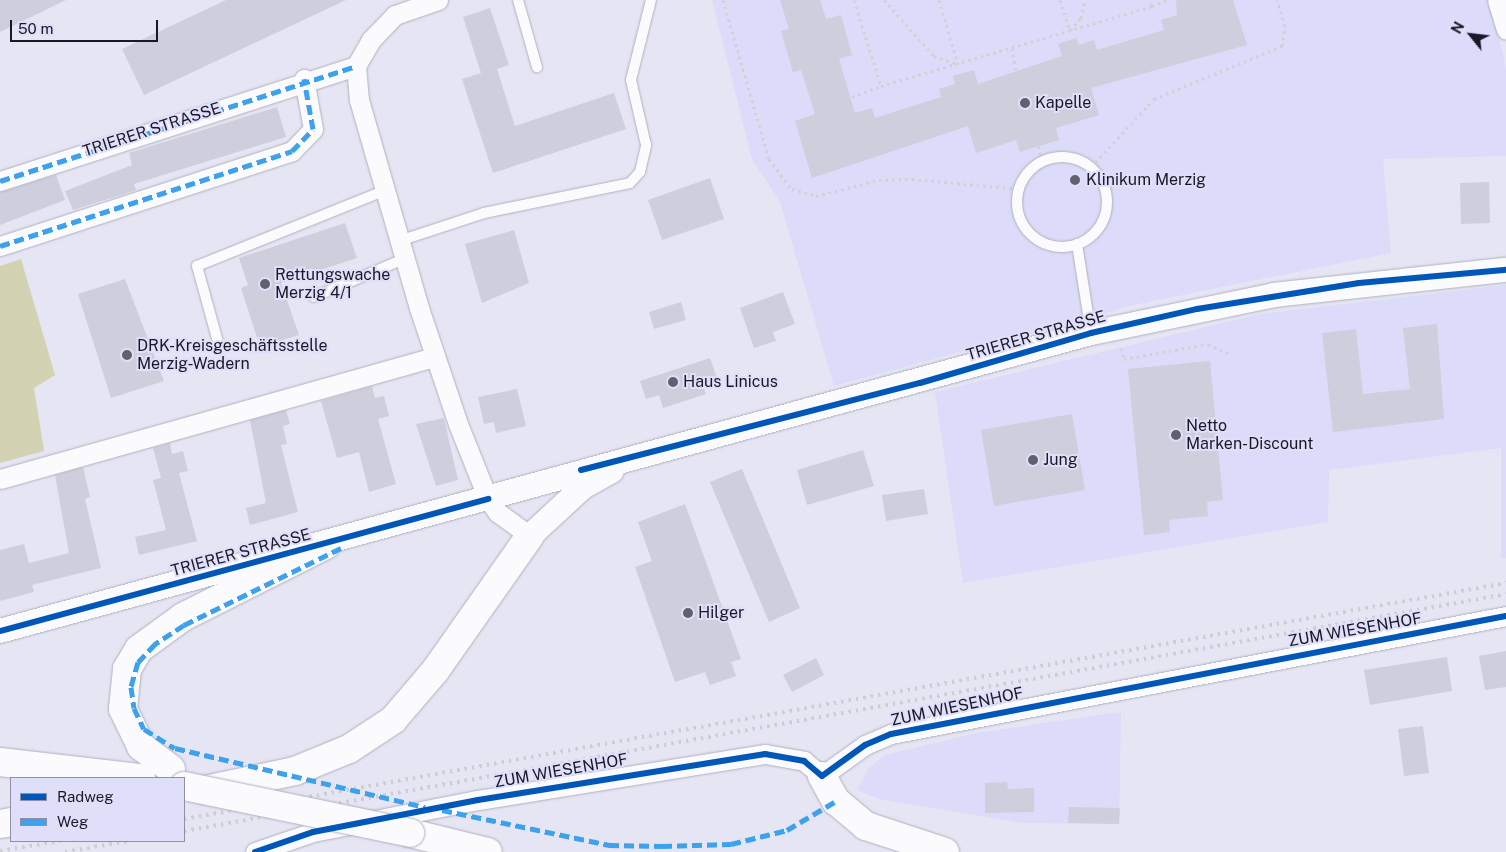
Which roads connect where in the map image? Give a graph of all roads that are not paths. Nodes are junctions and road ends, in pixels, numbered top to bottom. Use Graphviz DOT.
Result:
graph roads {
  1 [pos="438,0"];
  2 [pos="518,0"];
  3 [pos="651,0"];
  4 [pos="1497,0"];
  5 [pos="1506,30"];
  6 [pos="356,66"];
  7 [pos="538,67"];
  8 [pos="304,80"];
  9 [pos="0,181"];
  10 [pos="384,191"];
  11 [pos="398,241"];
  12 [pos="1077,244"];
  13 [pos="0,246"];
  14 [pos="404,260"];
  15 [pos="1506,270"];
  16 [pos="314,297"];
  17 [pos="1091,333"];
  18 [pos="218,342"];
  19 [pos="435,357"];
  20 [pos="654,451"];
  21 [pos="0,479"];
  22 [pos="488,499"];
  23 [pos="530,536"];
  24 [pos="326,545"];
  25 [pos="1506,616"];
  26 [pos="0,631"];
  27 [pos="0,762"];
  28 [pos="822,776"];
  29 [pos="136,777"];
  30 [pos="177,777"];
  31 [pos="185,780"];
  32 [pos="185,794"];
  33 [pos="255,852"];
  34 [pos="488,852"];
  35 [pos="945,852"];
  1 -- 6 [label="street"];
  2 -- 7 [label="lane"];
  3 -- 11 [label="lane"];
  4 -- 5 [label="street"];
  6 -- 8 [label="street, TRIERER STRASSE"];
  6 -- 10 [label="street"];
  8 -- 9 [label="street, TRIERER STRASSE"];
  8 -- 13 [label="street"];
  10 -- 11 [label="street"];
  10 -- 18 [label="lane"];
  11 -- 14 [label="street"];
  12 -- 12 [label="lane"];
  12 -- 17 [label="lane"];
  14 -- 16 [label="lane"];
  14 -- 19 [label="street"];
  15 -- 17 [label="street, TRIERER STRASSE"];
  17 -- 20 [label="street, TRIERER STRASSE"];
  19 -- 21 [label="street"];
  19 -- 22 [label="street"];
  20 -- 22 [label="street, TRIERER STRASSE"];
  20 -- 23 [label="street, TRIERER STRASSE"];
  22 -- 23 [label="street"];
  22 -- 24 [label="street, TRIERER STRASSE"];
  23 -- 32 [label="main road"];
  24 -- 26 [label="street, TRIERER STRASSE"];
  24 -- 30 [label="main road"];
  25 -- 28 [label="street, ZUM WIESENHOF"];
  27 -- 29 [label="main road"];
  28 -- 33 [label="street, ZUM WIESENHOF"];
  28 -- 35 [label="main road"];
  31 -- 34 [label="main road, bridge"];
}
